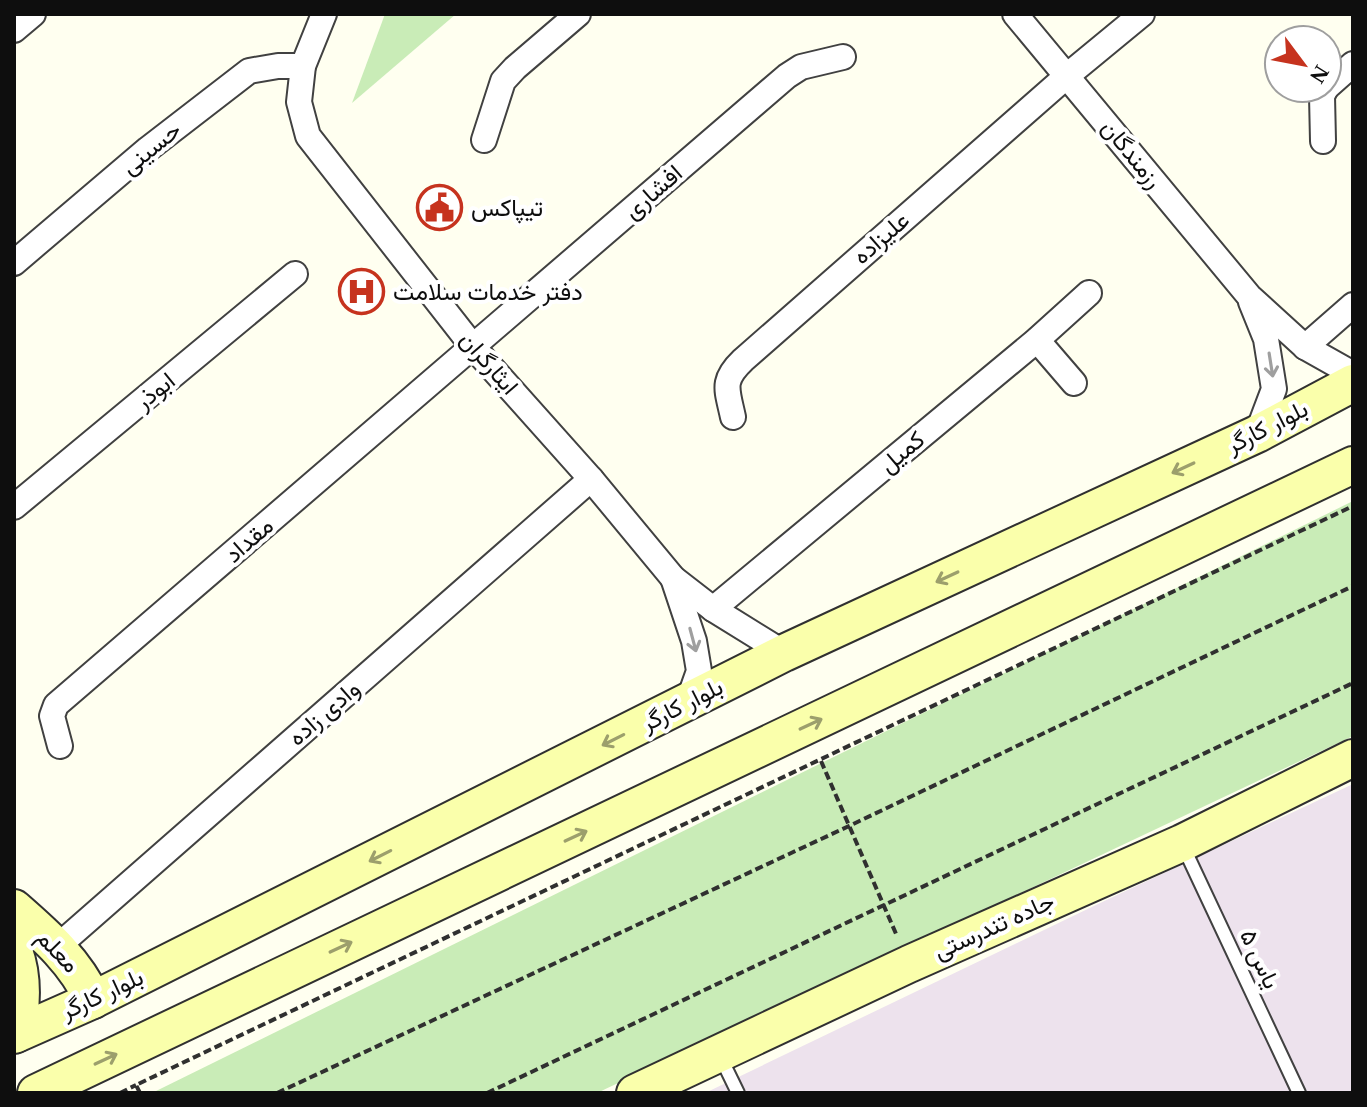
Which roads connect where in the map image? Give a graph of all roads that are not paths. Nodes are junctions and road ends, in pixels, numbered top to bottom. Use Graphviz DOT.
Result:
graph roads {
  1 [pos="33,14"];
  2 [pos="324,14"];
  3 [pos="578,14"];
  4 [pos="1015,14"];
  5 [pos="1142,14"];
  6 [pos="14,30"];
  7 [pos="843,57"];
  8 [pos="303,66"];
  9 [pos="1068,75"];
  10 [pos="1322,104"];
  11 [pos="484,140"];
  12 [pos="1323,141"];
  13 [pos="14,263"];
  14 [pos="295,274"];
  15 [pos="1089,293"];
  16 [pos="1249,296"];
  17 [pos="1353,305"];
  18 [pos="1037,340"];
  19 [pos="1305,347"];
  20 [pos="474,348"];
  21 [pos="1353,374"];
  22 [pos="1074,383"];
  23 [pos="1353,383"];
  24 [pos="733,417"];
  25 [pos="1257,434"];
  26 [pos="1353,465"];
  27 [pos="591,479"];
  28 [pos="14,507"];
  29 [pos="673,578"];
  30 [pos="713,609"];
  31 [pos="784,653"];
  32 [pos="688,702"];
  33 [pos="60,746"];
  34 [pos="1353,758"];
  35 [pos="1182,843"];
  36 [pos="14,908"];
  37 [pos="57,947"];
  38 [pos="14,951"];
  39 [pos="93,1000"];
  40 [pos="15,1034"];
  41 [pos="719,1053"];
  42 [pos="36,1093"];
  43 [pos="635,1093"];
  44 [pos="738,1093"];
  45 [pos="1299,1093"];
  1 -- 6 [label="street"];
  2 -- 8 [label="street, ایثارگران"];
  3 -- 11 [label="street"];
  4 -- 9 [label="street, رزمندگان"];
  5 -- 9 [label="street, علیزاده"];
  7 -- 20 [label="street, افشاری"];
  8 -- 13 [label="street, حسینی"];
  8 -- 20 [label="street, ایثارگران"];
  9 -- 16 [label="street, رزمندگان"];
  9 -- 24 [label="street, علیزاده"];
  10 -- 12 [label="street"];
  14 -- 28 [label="street, ابوذر"];
  15 -- 18 [label="street, کمیل"];
  16 -- 19 [label="street, رزمندگان"];
  16 -- 25 [label="street, رزمندگان, one-way"];
  17 -- 19 [label="street"];
  18 -- 22 [label="street"];
  18 -- 30 [label="street, کمیل"];
  19 -- 21 [label="street, رزمندگان"];
  20 -- 27 [label="street, ایثارگران"];
  20 -- 33 [label="street, مقداد"];
  23 -- 25 [label="main road, بلوار کارگر"];
  25 -- 31 [label="main road, بلوار کارگر, one-way"];
  42 -- 26 [label="main road, one-way"];
  27 -- 29 [label="street, ایثارگران"];
  27 -- 37 [label="street, وادی زاده"];
  29 -- 30 [label="street, ایثارگران"];
  29 -- 32 [label="street, one-way"];
  30 -- 31 [label="street, ایثارگران"];
  31 -- 32 [label="main road, بلوار کارگر"];
  32 -- 39 [label="main road, بلوار کارگر, one-way"];
  34 -- 35 [label="main road, جاده تندرستی"];
  35 -- 41 [label="main road, جاده تندرستی"];
  35 -- 45 [label="lane, یاس ۵"];
  36 -- 37 [label="main road, معلم"];
  37 -- 39 [label="main road, معلم"];
  38 -- 40 [label="main road, معلم"];
  39 -- 40 [label="main road, بلوار کارگر"];
  41 -- 43 [label="main road, جاده تندرستی"];
  41 -- 44 [label="lane"];
}
